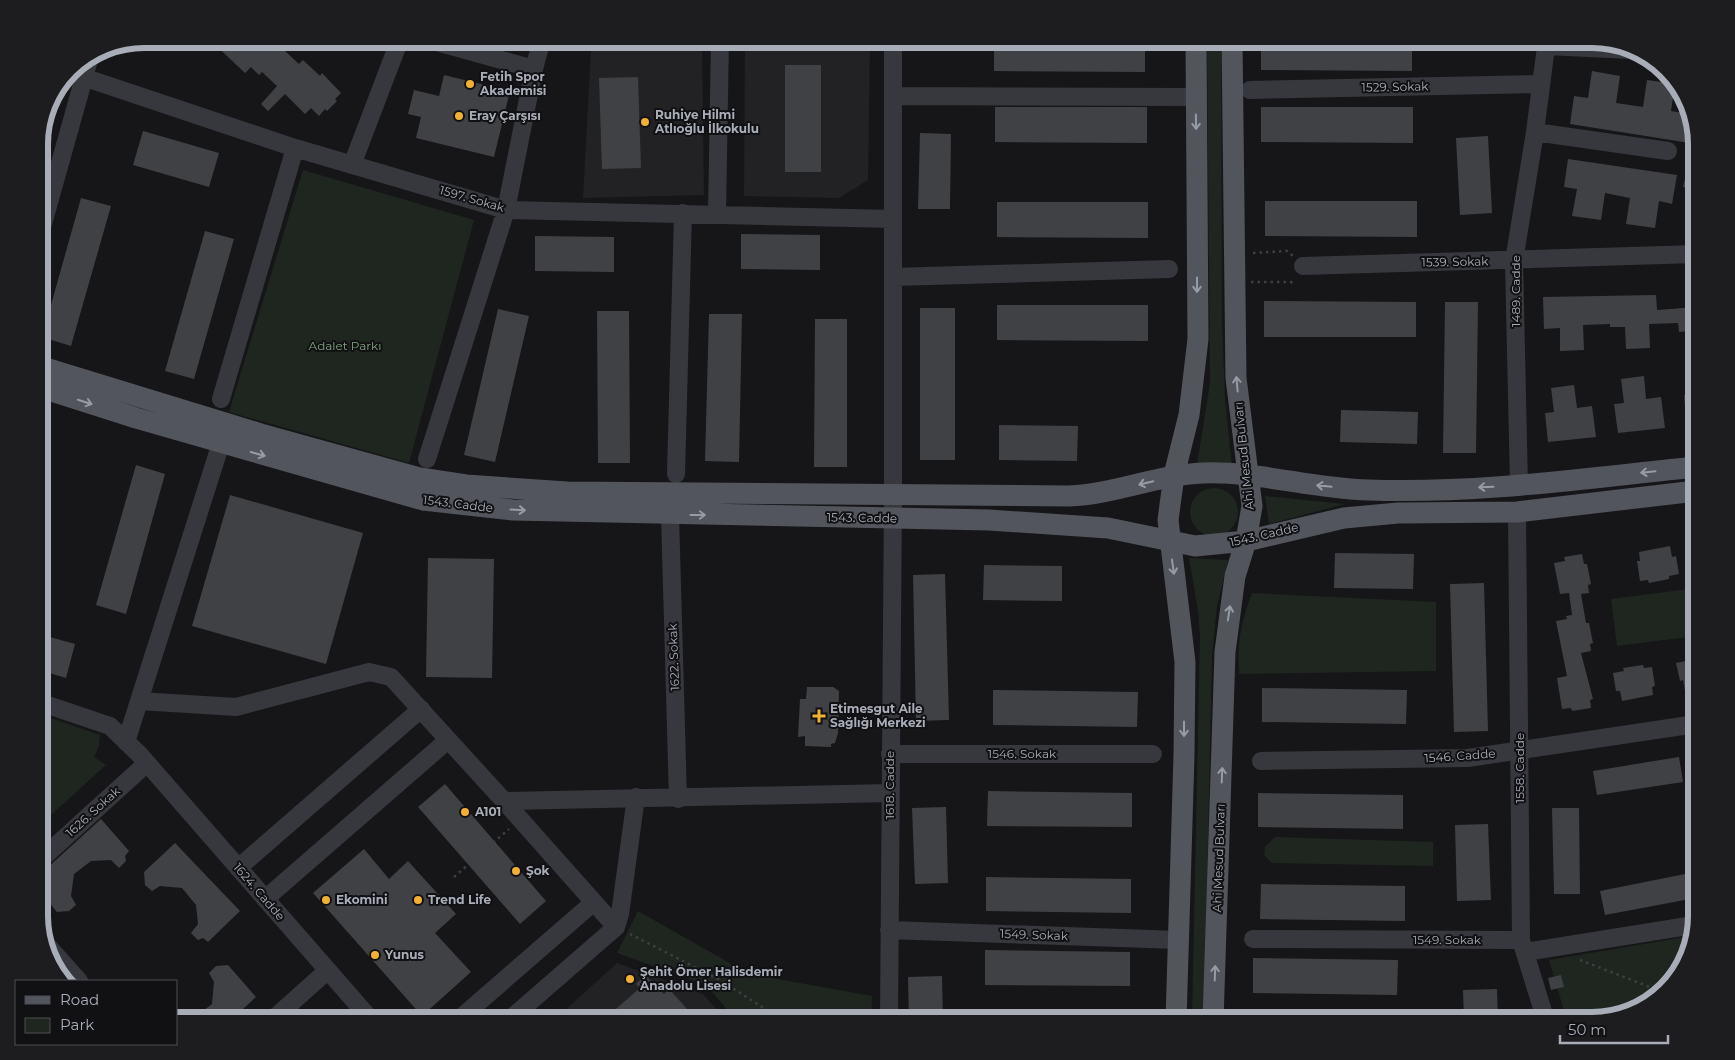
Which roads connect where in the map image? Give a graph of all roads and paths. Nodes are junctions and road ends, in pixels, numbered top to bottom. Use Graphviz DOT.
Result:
graph roads {
  1 [pos="397,48"];
  2 [pos="457,48"];
  3 [pos="540,48"];
  4 [pos="720,48"];
  5 [pos="893,48"];
  6 [pos="1196,48"];
  7 [pos="1232,48"];
  8 [pos="1546,48"];
  9 [pos="534,70"];
  10 [pos="76,75"];
  11 [pos="74,77"];
  12 [pos="1540,84"];
  13 [pos="1250,90"];
  14 [pos="893,96"];
  15 [pos="1196,97"];
  16 [pos="1535,132"];
  17 [pos="295,148"];
  18 [pos="1668,151"];
  19 [pos="352,165"];
  20 [pos="48,197"];
  21 [pos="506,210"];
  22 [pos="683,213"];
  23 [pos="717,214"];
  24 [pos="893,219"];
  25 [pos="1234,254"];
  26 [pos="1687,254"];
  27 [pos="1514,261"];
  28 [pos="1304,266"];
  29 [pos="1169,269"];
  30 [pos="893,277"];
  31 [pos="1235,283"];
  32 [pos="48,369"];
  33 [pos="48,390"];
  34 [pos="221,399"];
  35 [pos="221,443"];
  36 [pos="427,459"];
  37 [pos="1687,468"];
  38 [pos="676,474"];
  39 [pos="1247,475"];
  40 [pos="1174,476"];
  41 [pos="1519,486"];
  42 [pos="1687,492"];
  43 [pos="893,494"];
  44 [pos="1517,512"];
  45 [pos="670,515"];
  46 [pos="893,519"];
  47 [pos="1170,541"];
  48 [pos="1246,541"];
  49 [pos="140,701"];
  50 [pos="48,705"];
  51 [pos="421,709"];
  52 [pos="1688,725"];
  53 [pos="448,740"];
  54 [pos="126,742"];
  55 [pos="1521,750"];
  56 [pos="890,754"];
  57 [pos="1153,754"];
  58 [pos="1261,761"];
  59 [pos="147,763"];
  60 [pos="890,793"];
  61 [pos="636,797"];
  62 [pos="678,799"];
  63 [pos="504,802"];
  64 [pos="520,819"];
  65 [pos="48,853"];
  66 [pos="238,868"];
  67 [pos="454,878"];
  68 [pos="265,899"];
  69 [pos="594,902"];
  70 [pos="616,926"];
  71 [pos="1687,926"];
  72 [pos="889,930"];
  73 [pos="1253,939"];
  74 [pos="1178,940"];
  75 [pos="1523,946"];
  76 [pos="56,955"];
  77 [pos="1580,960"];
  78 [pos="328,971"];
  79 [pos="78,980"];
  80 [pos="1654,989"];
  81 [pos="281,1012"];
  82 [pos="364,1012"];
  83 [pos="467,1012"];
  84 [pos="518,1012"];
  85 [pos="770,1012"];
  86 [pos="888,1012"];
  87 [pos="1176,1012"];
  88 [pos="1213,1012"];
  89 [pos="1543,1012"];
  1 -- 19 [label="street"];
  2 -- 9 [label="street"];
  3 -- 9 [label="street"];
  4 -- 23 [label="street"];
  5 -- 14 [label="street, 1618. Cadde"];
  6 -- 15 [label="main road"];
  7 -- 25 [label="main road, Ahi Mesud Bulvarı"];
  8 -- 12 [label="street, 1489. Cadde"];
  9 -- 21 [label="street"];
  10 -- 17 [label="street, 1597. Sokak"];
  11 -- 20 [label="street"];
  12 -- 13 [label="street, 1529. Sokak"];
  12 -- 16 [label="street, 1489. Cadde"];
  14 -- 15 [label="street"];
  14 -- 24 [label="street, 1618. Cadde"];
  15 -- 40 [label="main road, one-way"];
  16 -- 18 [label="street"];
  16 -- 27 [label="street, 1489. Cadde"];
  17 -- 19 [label="street, 1597. Sokak"];
  17 -- 34 [label="street"];
  19 -- 21 [label="street, 1597. Sokak"];
  21 -- 22 [label="street, 1597. Sokak"];
  21 -- 36 [label="street"];
  22 -- 23 [label="street, 1597. Sokak"];
  22 -- 38 [label="street"];
  23 -- 24 [label="street, 1597. Sokak"];
  24 -- 30 [label="street, 1618. Cadde"];
  25 -- 28 [label="path"];
  25 -- 31 [label="main road, Ahi Mesud Bulvarı"];
  26 -- 27 [label="street, 1539. Sokak"];
  27 -- 28 [label="street, 1539. Sokak"];
  27 -- 41 [label="street, 1489. Cadde"];
  28 -- 31 [label="path"];
  29 -- 30 [label="street"];
  30 -- 43 [label="street, 1618. Cadde"];
  39 -- 31 [label="main road, Ahi Mesud Bulvarı, one-way"];
  32 -- 43 [label="main road, 1543. Cadde"];
  33 -- 35 [label="main road, 1543. Cadde, one-way"];
  35 -- 45 [label="main road, 1543. Cadde, one-way"];
  35 -- 49 [label="street"];
  37 -- 41 [label="main road, 1543. Cadde, one-way"];
  39 -- 40 [label="main road, 1543. Cadde"];
  41 -- 39 [label="main road, 1543. Cadde, one-way"];
  39 -- 48 [label="main road, Ahi Mesud Bulvarı"];
  40 -- 43 [label="main road, 1543. Cadde, one-way"];
  40 -- 47 [label="main road"];
  42 -- 44 [label="main road, 1543. Cadde"];
  43 -- 46 [label="street, 1618. Cadde"];
  44 -- 48 [label="main road, 1543. Cadde"];
  44 -- 55 [label="street, 1558. Cadde"];
  45 -- 46 [label="main road, 1543. Cadde, one-way"];
  45 -- 62 [label="street, 1622. Sokak"];
  46 -- 47 [label="main road, 1543. Cadde"];
  46 -- 56 [label="street, 1618. Cadde"];
  47 -- 48 [label="main road, 1543. Cadde"];
  47 -- 74 [label="main road, one-way"];
  88 -- 48 [label="main road, Ahi Mesud Bulvarı, one-way"];
  49 -- 51 [label="street"];
  49 -- 54 [label="street"];
  50 -- 54 [label="street, 1624. Cadde"];
  51 -- 53 [label="street"];
  51 -- 66 [label="street"];
  52 -- 55 [label="street, 1546. Cadde"];
  53 -- 63 [label="street"];
  53 -- 68 [label="street"];
  54 -- 59 [label="street, 1624. Cadde"];
  55 -- 58 [label="street, 1546. Cadde"];
  55 -- 75 [label="street, 1558. Cadde"];
  56 -- 57 [label="street, 1546. Sokak"];
  56 -- 60 [label="street, 1618. Cadde"];
  59 -- 65 [label="street, 1626. Sokak"];
  59 -- 66 [label="street, 1624. Cadde"];
  60 -- 62 [label="street"];
  60 -- 72 [label="street, 1618. Cadde"];
  61 -- 62 [label="street"];
  61 -- 63 [label="street"];
  61 -- 70 [label="street"];
  63 -- 64 [label="street"];
  64 -- 67 [label="path"];
  64 -- 69 [label="street"];
  66 -- 68 [label="street, 1624. Cadde"];
  68 -- 78 [label="street, 1624. Cadde"];
  69 -- 70 [label="street"];
  69 -- 83 [label="street"];
  70 -- 84 [label="street"];
  70 -- 85 [label="path"];
  71 -- 75 [label="street, 1549. Sokak"];
  72 -- 74 [label="street, 1549. Sokak"];
  72 -- 86 [label="street, 1618. Cadde"];
  73 -- 75 [label="street, 1549. Sokak"];
  74 -- 87 [label="main road"];
  75 -- 89 [label="street, 1558. Cadde"];
  76 -- 79 [label="street"];
  77 -- 80 [label="path"];
  78 -- 81 [label="street"];
  78 -- 82 [label="street, 1624. Cadde"];
}
